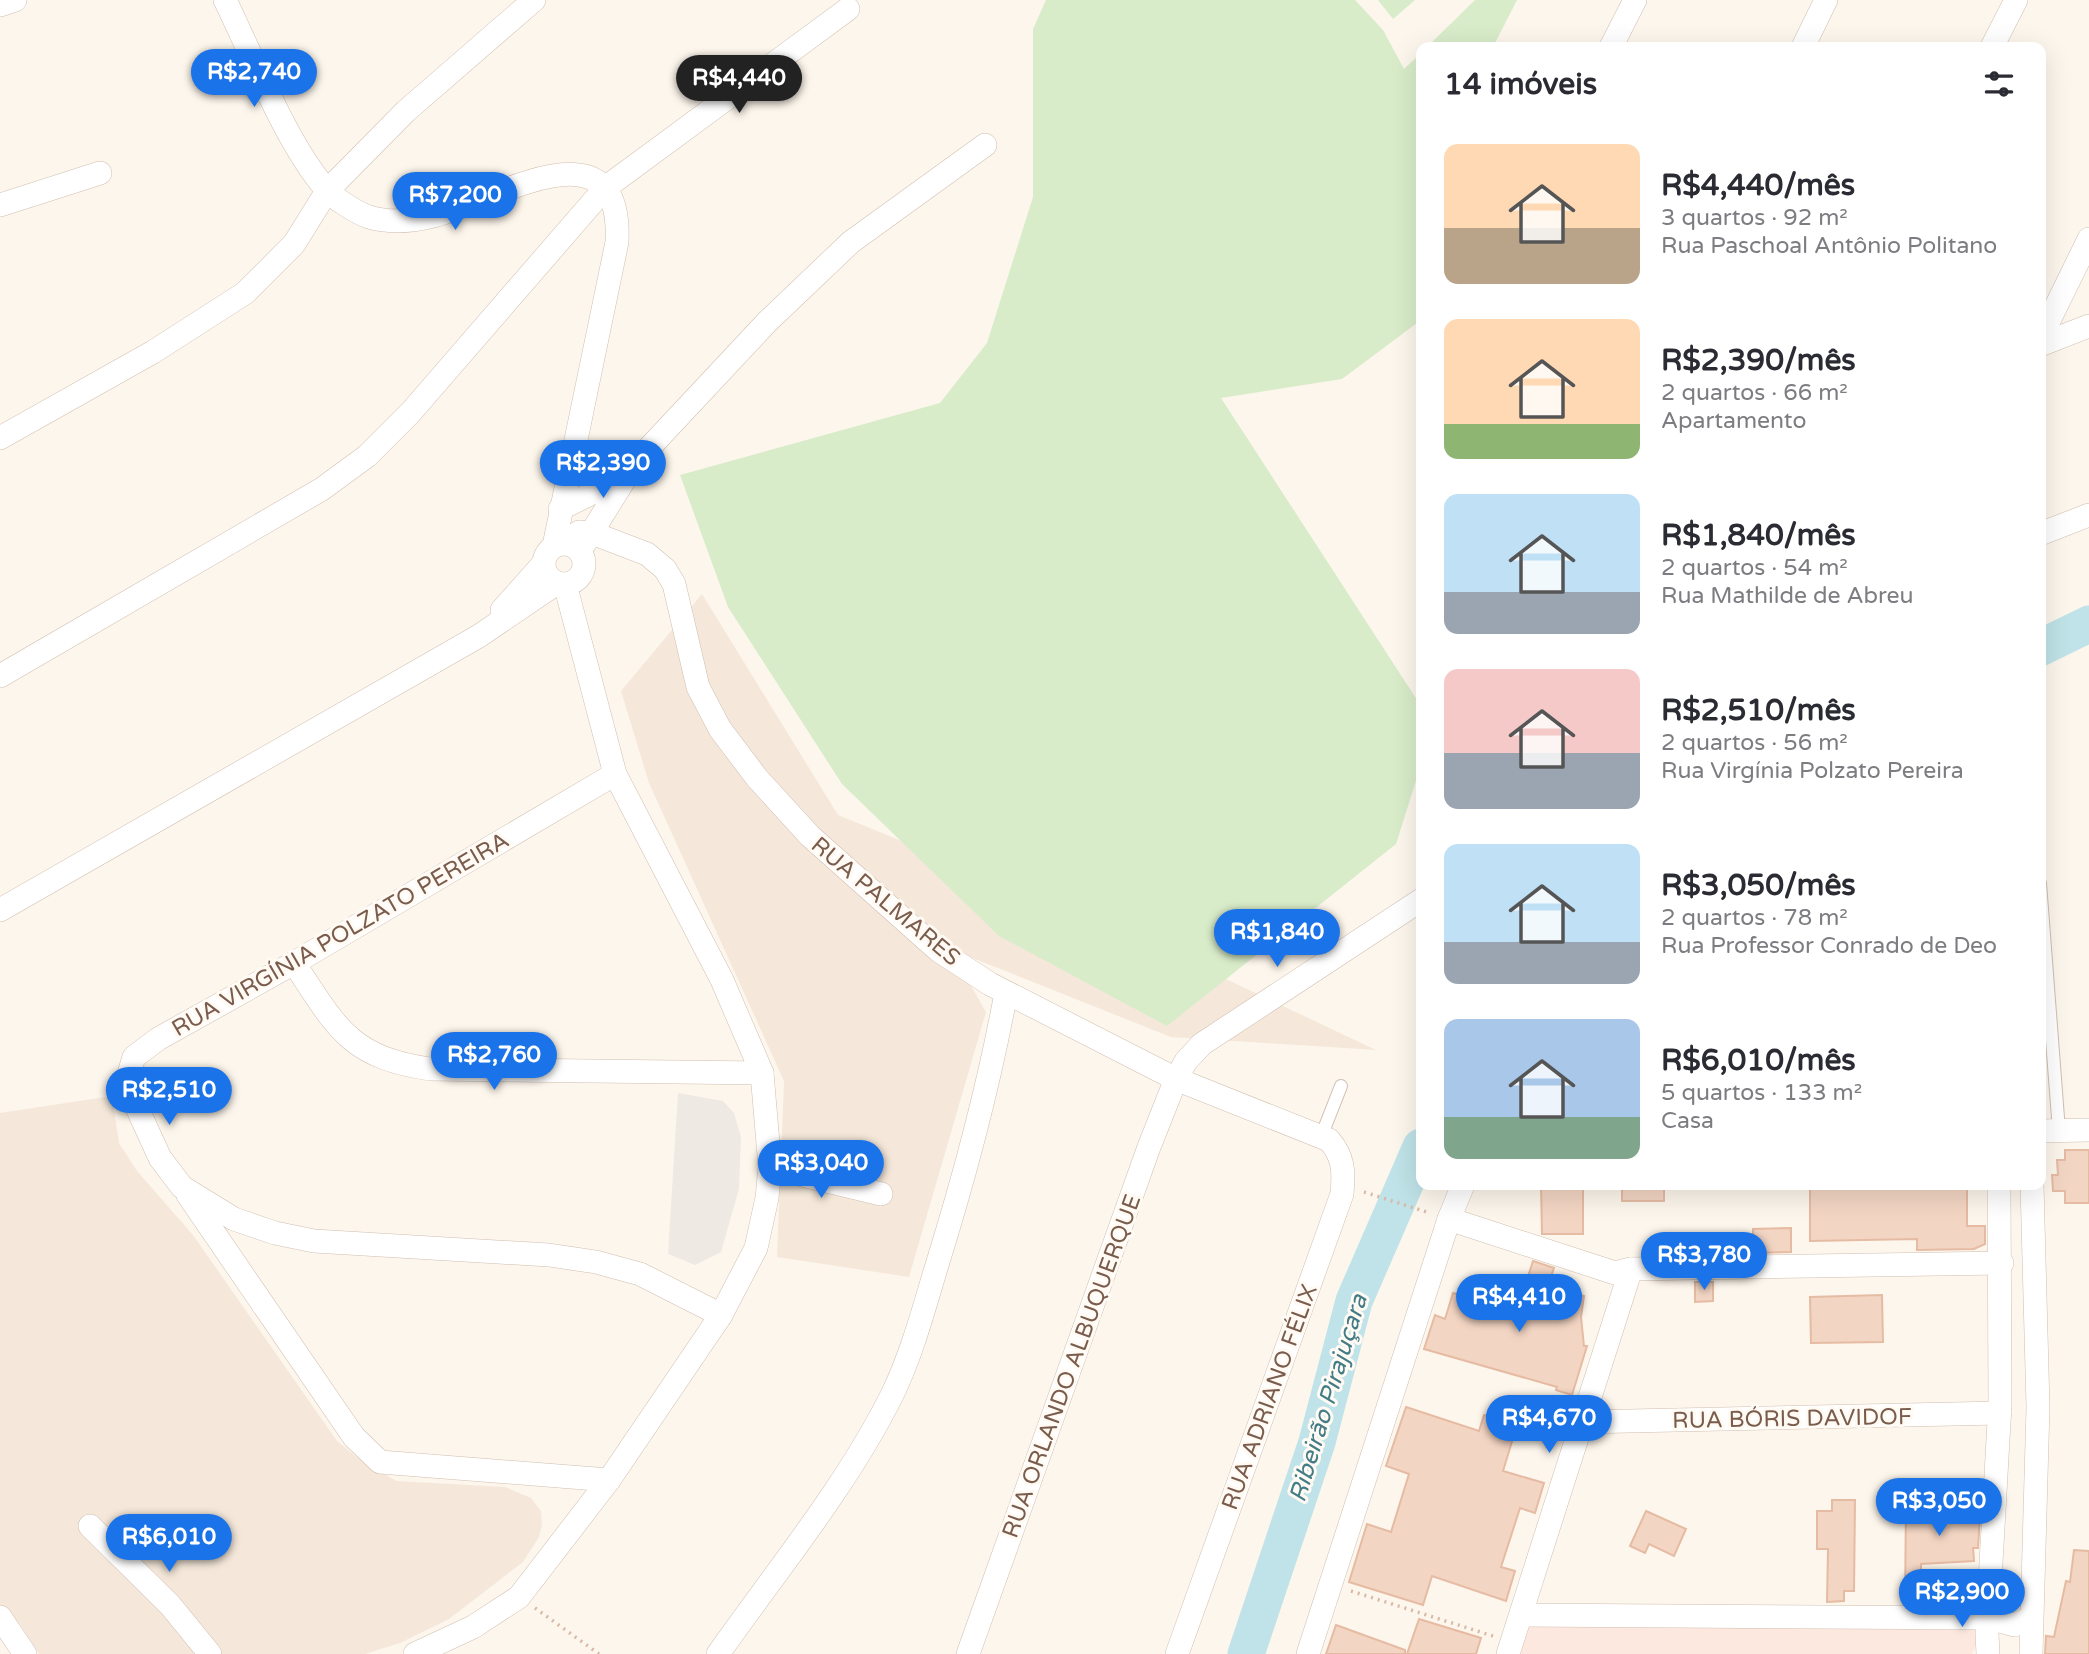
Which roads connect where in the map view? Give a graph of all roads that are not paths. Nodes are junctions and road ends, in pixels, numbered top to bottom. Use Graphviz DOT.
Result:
graph roads {
  1 [pos="15,0"];
  2 [pos="225,0"];
  3 [pos="534,0"];
  4 [pos="1635,0"];
  5 [pos="1826,0"];
  6 [pos="2016,0"];
  7 [pos="0,5"];
  8 [pos="848,9"];
  9 [pos="1614,42"];
  10 [pos="1805,42"];
  11 [pos="1995,42"];
  12 [pos="985,145"];
  13 [pos="100,173"];
  14 [pos="605,188"];
  15 [pos="327,191"];
  16 [pos="0,205"];
  17 [pos="2089,239"];
  18 [pos="2089,326"];
  19 [pos="2046,327"];
  20 [pos="2046,343"];
  21 [pos="0,438"];
  22 [pos="635,463"];
  23 [pos="570,505"];
  24 [pos="2089,514"];
  25 [pos="2046,532"];
  26 [pos="570,545"];
  27 [pos="568,580"];
  28 [pos="479,636"];
  29 [pos="0,676"];
  30 [pos="615,774"];
  31 [pos="1416,903"];
  32 [pos="0,910"];
  33 [pos="294,963"];
  34 [pos="1006,993"];
  35 [pos="2046,1032"];
  36 [pos="762,1073"];
  37 [pos="1176,1079"];
  38 [pos="1341,1086"];
  39 [pos="2089,1129"];
  40 [pos="2050,1131"];
  41 [pos="1325,1139"];
  42 [pos="770,1167"];
  43 [pos="182,1187"];
  44 [pos="1459,1190"];
  45 [pos="1999,1190"];
  46 [pos="2032,1190"];
  47 [pos="881,1194"];
  48 [pos="1438,1216"];
  49 [pos="2002,1263"];
  50 [pos="1631,1269"];
  51 [pos="721,1315"];
  52 [pos="2000,1413"];
  53 [pos="1583,1422"];
  54 [pos="610,1480"];
  55 [pos="90,1526"];
  56 [pos="1521,1615"];
  57 [pos="0,1617"];
  58 [pos="1989,1618"];
  59 [pos="2031,1618"];
  60 [pos="1510,1648"];
  61 [pos="25,1654"];
  62 [pos="210,1654"];
  63 [pos="415,1654"];
  64 [pos="718,1654"];
  65 [pos="968,1654"];
  66 [pos="1177,1654"];
  67 [pos="1308,1654"];
  68 [pos="1976,1654"];
  69 [pos="1989,1654"];
  70 [pos="2031,1654"];
  1 -- 7 [label="street"];
  2 -- 15 [label="street"];
  3 -- 15 [label="street"];
  4 -- 9 [label="street"];
  5 -- 10 [label="street"];
  6 -- 11 [label="street"];
  8 -- 14 [label="street"];
  12 -- 22 [label="street"];
  13 -- 16 [label="street"];
  14 -- 15 [label="street"];
  14 -- 23 [label="street"];
  14 -- 29 [label="street"];
  15 -- 21 [label="street"];
  17 -- 19 [label="street"];
  18 -- 20 [label="street"];
  22 -- 23 [label="street"];
  22 -- 26 [label="street"];
  23 -- 26 [label="street"];
  24 -- 25 [label="street"];
  26 -- 27 [label="street"];
  26 -- 27 [label="street"];
  26 -- 28 [label="street"];
  26 -- 34 [label="street, RUA PALMARES"];
  27 -- 28 [label="street"];
  27 -- 30 [label="street"];
  28 -- 32 [label="street"];
  30 -- 33 [label="street, RUA VIRGÍNIA POLZATO PEREIRA"];
  30 -- 36 [label="street"];
  31 -- 37 [label="street, RUA ORLANDO ALBUQUERQUE"];
  33 -- 36 [label="street"];
  33 -- 43 [label="street, RUA VIRGÍNIA POLZATO PEREIRA"];
  34 -- 37 [label="street, RUA PALMARES"];
  34 -- 64 [label="street"];
  35 -- 40 [label="lane"];
  36 -- 42 [label="street"];
  37 -- 41 [label="street, RUA PALMARES"];
  37 -- 65 [label="street, RUA ORLANDO ALBUQUERQUE"];
  38 -- 41 [label="lane"];
  39 -- 40 [label="street"];
  41 -- 66 [label="street, RUA ADRIANO FÉLIX"];
  42 -- 47 [label="street"];
  42 -- 51 [label="street"];
  43 -- 51 [label="street, RUA VIRGÍNIA POLZATO PEREIRA"];
  43 -- 54 [label="street"];
  44 -- 48 [label="street"];
  45 -- 49 [label="street"];
  46 -- 59 [label="street"];
  48 -- 50 [label="street"];
  48 -- 67 [label="street"];
  49 -- 50 [label="street"];
  49 -- 52 [label="street"];
  50 -- 53 [label="street"];
  51 -- 54 [label="street"];
  52 -- 53 [label="street, RUA BÓRIS DAVIDOF"];
  52 -- 58 [label="street"];
  53 -- 56 [label="street"];
  54 -- 63 [label="street"];
  55 -- 62 [label="street"];
  56 -- 58 [label="street"];
  56 -- 60 [label="street"];
  57 -- 61 [label="street"];
  58 -- 59 [label="street"];
  58 -- 68 [label="street"];
  58 -- 69 [label="street"];
  59 -- 70 [label="street"];
}
